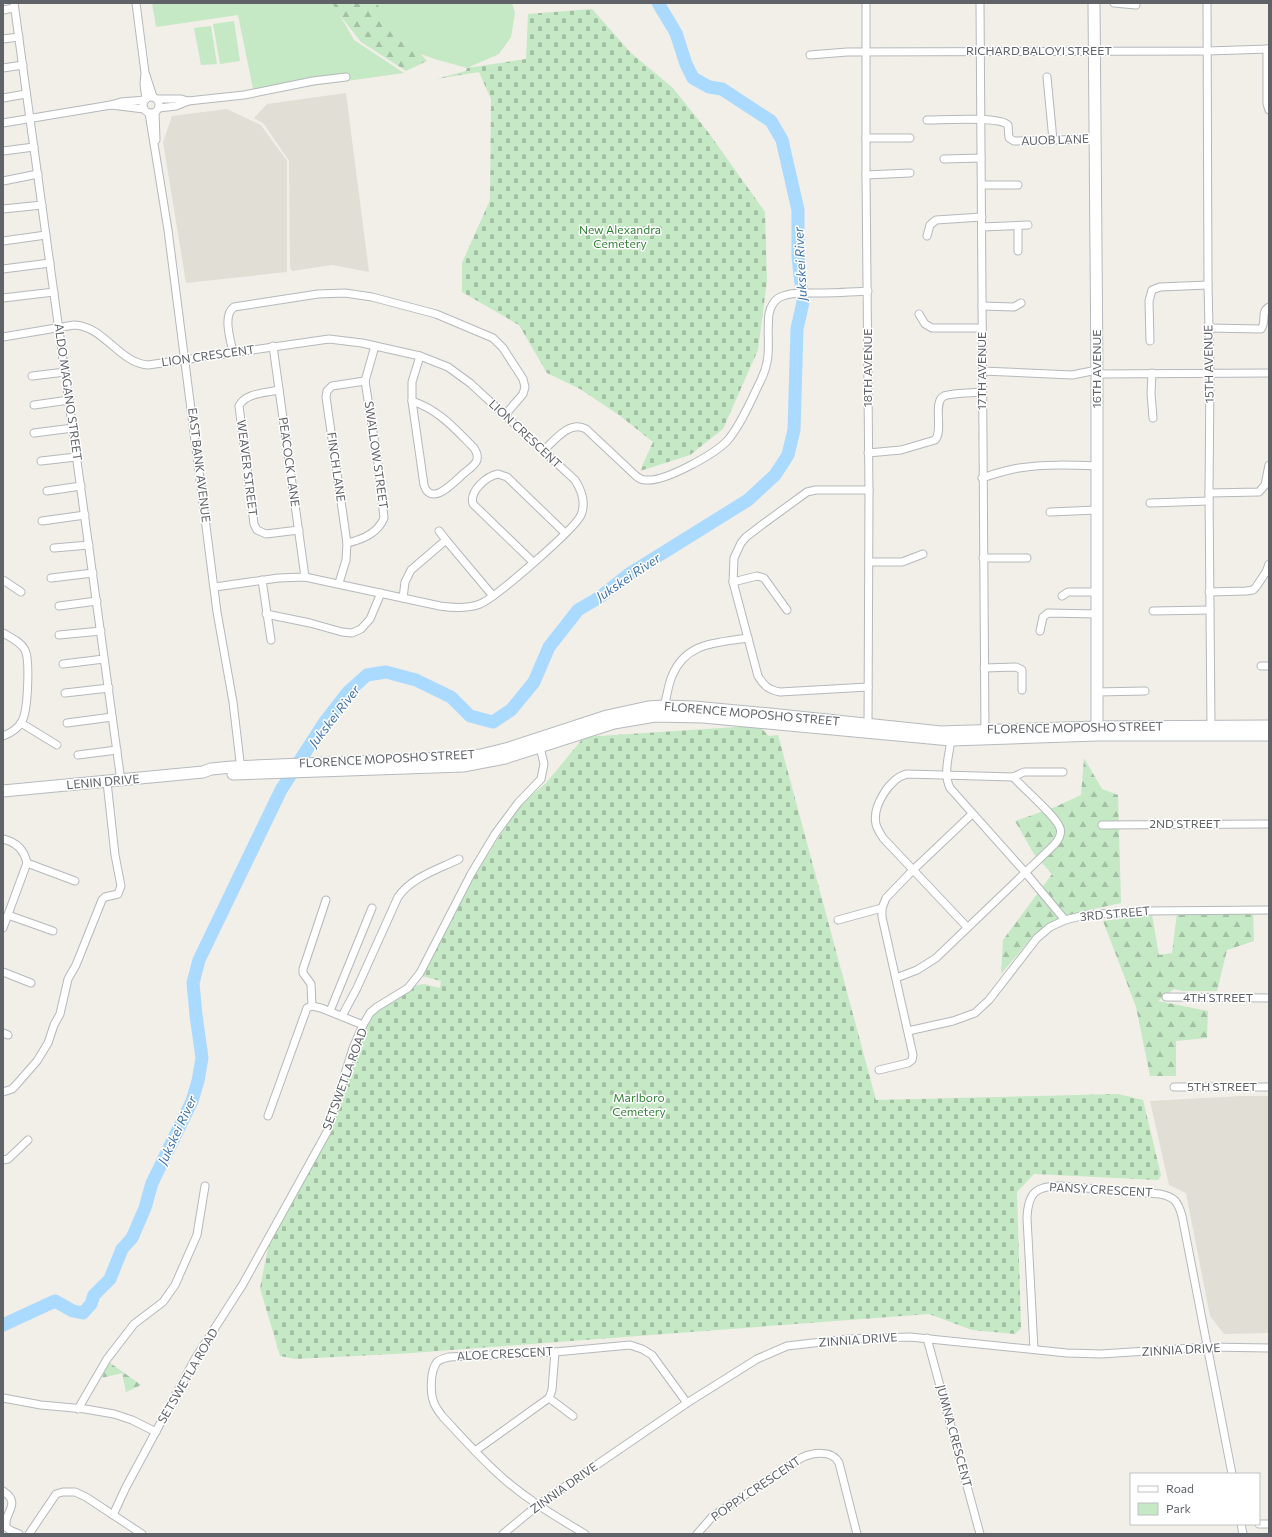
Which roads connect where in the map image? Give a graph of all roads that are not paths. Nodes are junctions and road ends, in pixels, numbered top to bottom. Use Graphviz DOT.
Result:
graph roads {
  1 [pos="136,3"];
  2 [pos="866,3"];
  3 [pos="980,3"];
  4 [pos="1094,3"];
  5 [pos="1114,3"];
  6 [pos="1207,3"];
  7 [pos="14,5"];
  8 [pos="1136,5"];
  9 [pos="3,10"];
  10 [pos="19,37"];
  11 [pos="3,39"];
  12 [pos="1268,49"];
  13 [pos="1095,51"];
  14 [pos="1207,51"];
  15 [pos="867,52"];
  16 [pos="981,52"];
  17 [pos="810,55"];
  18 [pos="23,65"];
  19 [pos="3,68"];
  20 [pos="145,73"];
  21 [pos="346,77"];
  22 [pos="1047,77"];
  23 [pos="26,94"];
  24 [pos="3,98"];
  25 [pos="155,98"];
  26 [pos="145,100"];
  27 [pos="188,101"];
  28 [pos="111,105"];
  29 [pos="1269,110"];
  30 [pos="152,111"];
  31 [pos="30,118"];
  32 [pos="981,119"];
  33 [pos="927,120"];
  34 [pos="3,123"];
  35 [pos="866,138"];
  36 [pos="910,138"];
  37 [pos="1095,139"];
  38 [pos="1053,140"];
  39 [pos="34,147"];
  40 [pos="3,151"];
  41 [pos="981,158"];
  42 [pos="944,159"];
  43 [pos="910,173"];
  44 [pos="38,174"];
  45 [pos="866,176"];
  46 [pos="3,181"];
  47 [pos="982,185"];
  48 [pos="1018,185"];
  49 [pos="42,205"];
  50 [pos="3,209"];
  51 [pos="982,217"];
  52 [pos="1028,225"];
  53 [pos="1018,226"];
  54 [pos="982,227"];
  55 [pos="46,235"];
  56 [pos="927,236"];
  57 [pos="3,241"];
  58 [pos="1018,251"];
  59 [pos="50,263"];
  60 [pos="3,269"];
  61 [pos="1208,285"];
  62 [pos="868,291"];
  63 [pos="54,292"];
  64 [pos="3,298"];
  65 [pos="1021,303"];
  66 [pos="982,306"];
  67 [pos="1269,307"];
  68 [pos="919,314"];
  69 [pos="58,328"];
  70 [pos="982,328"];
  71 [pos="1208,328"];
  72 [pos="3,337"];
  73 [pos="1150,341"];
  74 [pos="273,346"];
  75 [pos="375,346"];
  76 [pos="233,353"];
  77 [pos="420,356"];
  78 [pos="185,360"];
  79 [pos="982,371"];
  80 [pos="65,372"];
  81 [pos="1097,372"];
  82 [pos="1210,372"];
  83 [pos="1152,373"];
  84 [pos="1269,373"];
  85 [pos="32,376"];
  86 [pos="365,381"];
  87 [pos="279,390"];
  88 [pos="982,392"];
  89 [pos="69,400"];
  90 [pos="412,401"];
  91 [pos="34,405"];
  92 [pos="505,415"];
  93 [pos="1153,418"];
  94 [pos="73,428"];
  95 [pos="34,433"];
  96 [pos="543,451"];
  97 [pos="868,453"];
  98 [pos="76,457"];
  99 [pos="41,462"];
  100 [pos="1269,465"];
  101 [pos="1097,466"];
  102 [pos="982,478"];
  103 [pos="81,486"];
  104 [pos="869,490"];
  105 [pos="47,491"];
  106 [pos="1209,497"];
  107 [pos="1150,503"];
  108 [pos="1097,510"];
  109 [pos="1050,512"];
  110 [pos="85,515"];
  111 [pos="42,521"];
  112 [pos="299,530"];
  113 [pos="439,531"];
  114 [pos="565,533"];
  115 [pos="446,540"];
  116 [pos="347,543"];
  117 [pos="89,544"];
  118 [pos="54,548"];
  119 [pos="923,554"];
  120 [pos="983,558"];
  121 [pos="1027,558"];
  122 [pos="533,562"];
  123 [pos="869,562"];
  124 [pos="1269,564"];
  125 [pos="93,573"];
  126 [pos="305,577"];
  127 [pos="51,578"];
  128 [pos="3,580"];
  129 [pos="262,580"];
  130 [pos="733,582"];
  131 [pos="339,584"];
  132 [pos="215,588"];
  133 [pos="21,592"];
  134 [pos="1097,592"];
  135 [pos="1210,592"];
  136 [pos="381,594"];
  137 [pos="493,596"];
  138 [pos="1062,596"];
  139 [pos="403,598"];
  140 [pos="97,601"];
  141 [pos="59,606"];
  142 [pos="787,610"];
  143 [pos="1153,610"];
  144 [pos="1210,610"];
  145 [pos="266,614"];
  146 [pos="1097,614"];
  147 [pos="101,631"];
  148 [pos="1040,631"];
  149 [pos="4,634"];
  150 [pos="60,636"];
  151 [pos="748,638"];
  152 [pos="271,640"];
  153 [pos="104,659"];
  154 [pos="63,664"];
  155 [pos="1261,666"];
  156 [pos="1269,666"];
  157 [pos="984,668"];
  158 [pos="868,687"];
  159 [pos="108,688"];
  160 [pos="1022,690"];
  161 [pos="1145,691"];
  162 [pos="1097,692"];
  163 [pos="65,693"];
  164 [pos="664,706"];
  165 [pos="112,717"];
  166 [pos="21,723"];
  167 [pos="67,723"];
  168 [pos="1212,726"];
  169 [pos="1269,726"];
  170 [pos="868,728"];
  171 [pos="1097,731"];
  172 [pos="985,734"];
  173 [pos="1269,735"];
  174 [pos="3,736"];
  175 [pos="951,740"];
  176 [pos="57,745"];
  177 [pos="540,747"];
  178 [pos="117,750"];
  179 [pos="78,755"];
  180 [pos="437,763"];
  181 [pos="261,770"];
  182 [pos="241,771"];
  183 [pos="1063,772"];
  184 [pos="947,775"];
  185 [pos="1013,777"];
  186 [pos="121,781"];
  187 [pos="107,782"];
  188 [pos="3,791"];
  189 [pos="972,814"];
  190 [pos="1269,824"];
  191 [pos="1102,825"];
  192 [pos="3,839"];
  193 [pos="459,859"];
  194 [pos="27,863"];
  195 [pos="913,870"];
  196 [pos="1025,872"];
  197 [pos="75,881"];
  198 [pos="326,900"];
  199 [pos="372,908"];
  200 [pos="882,908"];
  201 [pos="1269,910"];
  202 [pos="8,915"];
  203 [pos="838,920"];
  204 [pos="1065,920"];
  205 [pos="967,927"];
  206 [pos="3,928"];
  207 [pos="53,931"];
  208 [pos="3,972"];
  209 [pos="896,978"];
  210 [pos="31,983"];
  211 [pos="1166,997"];
  212 [pos="1269,998"];
  213 [pos="312,1006"];
  214 [pos="330,1011"];
  215 [pos="342,1016"];
  216 [pos="363,1025"];
  217 [pos="908,1031"];
  218 [pos="879,1070"];
  219 [pos="1269,1086"];
  220 [pos="1174,1087"];
  221 [pos="3,1092"];
  222 [pos="268,1116"];
  223 [pos="28,1140"];
  224 [pos="3,1160"];
  225 [pos="205,1186"];
  226 [pos="927,1338"];
  227 [pos="1208,1347"];
  228 [pos="1269,1348"];
  229 [pos="1034,1349"];
  230 [pos="555,1352"];
  231 [pos="3,1398"];
  232 [pos="549,1398"];
  233 [pos="687,1403"];
  234 [pos="78,1409"];
  235 [pos="573,1416"];
  236 [pos="156,1432"];
  237 [pos="475,1451"];
  238 [pos="1232,1473"];
  239 [pos="3,1491"];
  240 [pos="538,1506"];
  241 [pos="113,1515"];
  242 [pos="19,1534"];
  243 [pos="29,1534"];
  244 [pos="142,1534"];
  245 [pos="503,1534"];
  246 [pos="585,1534"];
  247 [pos="697,1534"];
  248 [pos="858,1534"];
  249 [pos="980,1534"];
  1 -- 20 [label="street"];
  2 -- 15 [label="street, 18TH AVENUE"];
  3 -- 16 [label="street, 17TH AVENUE"];
  4 -- 13 [label="street, 16TH AVENUE"];
  5 -- 8 [label="street"];
  6 -- 14 [label="street, 15TH AVENUE"];
  7 -- 9 [label="street"];
  7 -- 10 [label="street, ALDO MAGANO STREET"];
  10 -- 11 [label="street"];
  10 -- 18 [label="street, ALDO MAGANO STREET"];
  12 -- 14 [label="street, RICHARD BALOYI STREET"];
  12 -- 29 [label="street"];
  13 -- 14 [label="street, RICHARD BALOYI STREET"];
  13 -- 16 [label="street, RICHARD BALOYI STREET"];
  13 -- 37 [label="street, 16TH AVENUE"];
  14 -- 61 [label="street, 15TH AVENUE"];
  15 -- 16 [label="street, RICHARD BALOYI STREET"];
  15 -- 17 [label="street, RICHARD BALOYI STREET"];
  15 -- 35 [label="street, 18TH AVENUE"];
  16 -- 32 [label="street, 17TH AVENUE"];
  18 -- 19 [label="street"];
  18 -- 23 [label="street, ALDO MAGANO STREET"];
  20 -- 25 [label="street"];
  20 -- 26 [label="street"];
  21 -- 27 [label="street"];
  22 -- 38 [label="street"];
  23 -- 24 [label="street"];
  23 -- 31 [label="street, ALDO MAGANO STREET"];
  25 -- 26 [label="street"];
  25 -- 27 [label="street"];
  25 -- 30 [label="street"];
  26 -- 28 [label="street"];
  26 -- 30 [label="street"];
  27 -- 30 [label="street"];
  28 -- 30 [label="street"];
  28 -- 31 [label="street"];
  30 -- 78 [label="street, EAST BANK AVENUE"];
  31 -- 34 [label="street"];
  31 -- 39 [label="street, ALDO MAGANO STREET"];
  32 -- 33 [label="street"];
  32 -- 38 [label="street, AUOB LANE"];
  32 -- 41 [label="street, 17TH AVENUE"];
  35 -- 36 [label="street"];
  35 -- 45 [label="street, 18TH AVENUE"];
  37 -- 38 [label="street, AUOB LANE"];
  37 -- 81 [label="street, 16TH AVENUE"];
  39 -- 40 [label="street"];
  39 -- 44 [label="street, ALDO MAGANO STREET"];
  41 -- 42 [label="street"];
  41 -- 47 [label="street, 17TH AVENUE"];
  43 -- 45 [label="street"];
  44 -- 46 [label="street"];
  44 -- 49 [label="street, ALDO MAGANO STREET"];
  45 -- 62 [label="street, 18TH AVENUE"];
  47 -- 48 [label="street"];
  47 -- 51 [label="street, 17TH AVENUE"];
  49 -- 50 [label="street"];
  49 -- 55 [label="street, ALDO MAGANO STREET"];
  51 -- 54 [label="street, 17TH AVENUE"];
  51 -- 56 [label="street"];
  52 -- 53 [label="street"];
  53 -- 54 [label="street"];
  53 -- 58 [label="street"];
  54 -- 66 [label="street, 17TH AVENUE"];
  55 -- 57 [label="street"];
  55 -- 59 [label="street, ALDO MAGANO STREET"];
  59 -- 60 [label="street"];
  59 -- 63 [label="street, ALDO MAGANO STREET"];
  61 -- 71 [label="street, 15TH AVENUE"];
  61 -- 73 [label="street"];
  62 -- 96 [label="street"];
  62 -- 97 [label="street, 18TH AVENUE"];
  63 -- 64 [label="street"];
  63 -- 69 [label="street, ALDO MAGANO STREET"];
  65 -- 66 [label="street"];
  66 -- 70 [label="street, 17TH AVENUE"];
  67 -- 71 [label="street"];
  68 -- 70 [label="street"];
  69 -- 72 [label="street, LION CRESCENT"];
  69 -- 78 [label="street, LION CRESCENT"];
  69 -- 80 [label="street, ALDO MAGANO STREET"];
  70 -- 79 [label="street, 17TH AVENUE"];
  71 -- 82 [label="street, 15TH AVENUE"];
  74 -- 75 [label="street, LION CRESCENT"];
  74 -- 76 [label="street, LION CRESCENT"];
  74 -- 87 [label="street, PEACOCK LANE"];
  75 -- 77 [label="street, LION CRESCENT"];
  75 -- 86 [label="street, SWALLOW STREET"];
  76 -- 78 [label="street, LION CRESCENT"];
  76 -- 92 [label="street"];
  77 -- 90 [label="street"];
  77 -- 92 [label="street, LION CRESCENT"];
  78 -- 132 [label="street, EAST BANK AVENUE"];
  79 -- 81 [label="street"];
  79 -- 88 [label="street, 17TH AVENUE"];
  80 -- 85 [label="street"];
  80 -- 89 [label="street, ALDO MAGANO STREET"];
  81 -- 83 [label="street"];
  81 -- 101 [label="street, 16TH AVENUE"];
  82 -- 83 [label="street"];
  82 -- 84 [label="street"];
  82 -- 106 [label="street, 15TH AVENUE"];
  83 -- 93 [label="street"];
  86 -- 116 [label="street, SWALLOW STREET"];
  86 -- 116 [label="street, FINCH LANE"];
  87 -- 112 [label="street, PEACOCK LANE"];
  87 -- 112 [label="street, WEAVER STREET"];
  88 -- 97 [label="street"];
  88 -- 102 [label="street, 17TH AVENUE"];
  89 -- 91 [label="street"];
  89 -- 94 [label="street, ALDO MAGANO STREET"];
  90 -- 90 [label="street"];
  92 -- 96 [label="street, LION CRESCENT"];
  94 -- 95 [label="street"];
  94 -- 98 [label="street, ALDO MAGANO STREET"];
  96 -- 114 [label="street, LION CRESCENT"];
  97 -- 104 [label="street, 18TH AVENUE"];
  98 -- 99 [label="street"];
  98 -- 103 [label="street, ALDO MAGANO STREET"];
  100 -- 106 [label="street"];
  101 -- 102 [label="street"];
  101 -- 108 [label="street, 16TH AVENUE"];
  102 -- 120 [label="street, 17TH AVENUE"];
  103 -- 105 [label="street"];
  103 -- 110 [label="street, ALDO MAGANO STREET"];
  104 -- 123 [label="street, 18TH AVENUE"];
  104 -- 130 [label="street"];
  106 -- 107 [label="street"];
  106 -- 135 [label="street, 15TH AVENUE"];
  108 -- 109 [label="street"];
  108 -- 134 [label="street, 16TH AVENUE"];
  110 -- 111 [label="street"];
  110 -- 117 [label="street, ALDO MAGANO STREET"];
  112 -- 126 [label="street, PEACOCK LANE"];
  113 -- 115 [label="street"];
  114 -- 122 [label="street, LION CRESCENT"];
  114 -- 122 [label="street"];
  115 -- 137 [label="street"];
  115 -- 139 [label="street"];
  116 -- 131 [label="street, FINCH LANE"];
  117 -- 118 [label="street"];
  117 -- 125 [label="street, ALDO MAGANO STREET"];
  119 -- 123 [label="street"];
  120 -- 121 [label="street"];
  120 -- 157 [label="street, 17TH AVENUE"];
  122 -- 137 [label="street, LION CRESCENT"];
  123 -- 158 [label="street, 18TH AVENUE"];
  124 -- 135 [label="street"];
  125 -- 127 [label="street"];
  125 -- 140 [label="street, ALDO MAGANO STREET"];
  126 -- 129 [label="street, LION CRESCENT"];
  126 -- 131 [label="street, LION CRESCENT"];
  128 -- 133 [label="street"];
  129 -- 132 [label="street, LION CRESCENT"];
  129 -- 145 [label="street"];
  130 -- 142 [label="street"];
  130 -- 151 [label="street"];
  131 -- 136 [label="street, LION CRESCENT"];
  132 -- 182 [label="street, EAST BANK AVENUE"];
  134 -- 138 [label="street"];
  134 -- 146 [label="street, 16TH AVENUE"];
  135 -- 144 [label="street, 15TH AVENUE"];
  136 -- 139 [label="street, LION CRESCENT"];
  136 -- 145 [label="street"];
  137 -- 139 [label="street, LION CRESCENT"];
  140 -- 141 [label="street"];
  140 -- 147 [label="street, ALDO MAGANO STREET"];
  143 -- 144 [label="street"];
  144 -- 168 [label="street, 15TH AVENUE"];
  145 -- 152 [label="street"];
  146 -- 148 [label="street"];
  146 -- 162 [label="street, 16TH AVENUE"];
  147 -- 150 [label="street"];
  147 -- 153 [label="street, ALDO MAGANO STREET"];
  149 -- 166 [label="street"];
  151 -- 158 [label="street"];
  151 -- 164 [label="street"];
  153 -- 154 [label="street"];
  153 -- 159 [label="street, ALDO MAGANO STREET"];
  155 -- 156 [label="street"];
  157 -- 160 [label="street"];
  157 -- 172 [label="street, 17TH AVENUE"];
  158 -- 170 [label="street, 18TH AVENUE"];
  159 -- 163 [label="street"];
  159 -- 165 [label="street, ALDO MAGANO STREET"];
  161 -- 162 [label="street"];
  162 -- 171 [label="street, 16TH AVENUE"];
  164 -- 170 [label="street, FLORENCE MOPOSHO STREET"];
  164 -- 180 [label="street, FLORENCE MOPOSHO STREET"];
  165 -- 167 [label="street"];
  165 -- 178 [label="street, ALDO MAGANO STREET"];
  166 -- 174 [label="street"];
  166 -- 176 [label="street"];
  168 -- 169 [label="street, FLORENCE MOPOSHO STREET"];
  168 -- 171 [label="street, FLORENCE MOPOSHO STREET"];
  170 -- 172 [label="street, FLORENCE MOPOSHO STREET"];
  170 -- 175 [label="street, FLORENCE MOPOSHO STREET"];
  170 -- 177 [label="street, FLORENCE MOPOSHO STREET"];
  171 -- 172 [label="street, FLORENCE MOPOSHO STREET"];
  171 -- 173 [label="street, FLORENCE MOPOSHO STREET"];
  172 -- 175 [label="street, FLORENCE MOPOSHO STREET"];
  175 -- 184 [label="street"];
  177 -- 180 [label="street, FLORENCE MOPOSHO STREET"];
  177 -- 216 [label="street, SETSWETLA ROAD"];
  178 -- 179 [label="street"];
  178 -- 186 [label="street, ALDO MAGANO STREET"];
  180 -- 181 [label="street, FLORENCE MOPOSHO STREET"];
  180 -- 181 [label="street, FLORENCE MOPOSHO STREET"];
  181 -- 182 [label="street, FLORENCE MOPOSHO STREET"];
  182 -- 186 [label="street, LENIN DRIVE"];
  183 -- 185 [label="street"];
  184 -- 185 [label="street"];
  184 -- 189 [label="street"];
  184 -- 195 [label="street"];
  185 -- 196 [label="street"];
  186 -- 187 [label="street, LENIN DRIVE"];
  187 -- 188 [label="street, LENIN DRIVE"];
  187 -- 221 [label="street"];
  189 -- 195 [label="street"];
  189 -- 196 [label="street"];
  190 -- 191 [label="street, 2ND STREET"];
  192 -- 194 [label="street"];
  193 -- 215 [label="street"];
  194 -- 197 [label="street"];
  194 -- 202 [label="street"];
  195 -- 200 [label="street"];
  195 -- 205 [label="street"];
  196 -- 204 [label="street"];
  196 -- 205 [label="street"];
  198 -- 213 [label="street"];
  199 -- 214 [label="street"];
  200 -- 203 [label="street"];
  200 -- 209 [label="street"];
  201 -- 204 [label="street, 3RD STREET"];
  202 -- 206 [label="street"];
  202 -- 207 [label="street"];
  204 -- 217 [label="street, 3RD STREET"];
  205 -- 209 [label="street"];
  208 -- 210 [label="street"];
  209 -- 217 [label="street"];
  211 -- 212 [label="street, 4TH STREET"];
  213 -- 214 [label="street"];
  213 -- 222 [label="street"];
  214 -- 215 [label="street"];
  215 -- 216 [label="street"];
  216 -- 236 [label="street, SETSWETLA ROAD"];
  217 -- 218 [label="street"];
  219 -- 220 [label="street, 5TH STREET"];
  223 -- 224 [label="street"];
  225 -- 234 [label="street"];
  226 -- 229 [label="street, ZINNIA DRIVE"];
  226 -- 233 [label="street, ZINNIA DRIVE"];
  226 -- 249 [label="street, JUMNA CRESCENT"];
  227 -- 228 [label="street, ZINNIA DRIVE"];
  227 -- 229 [label="street, ZINNIA DRIVE"];
  227 -- 229 [label="street, PANSY CRESCENT"];
  227 -- 238 [label="street"];
  230 -- 232 [label="street"];
  230 -- 233 [label="street, ALOE CRESCENT"];
  230 -- 237 [label="street, ALOE CRESCENT"];
  231 -- 234 [label="street"];
  232 -- 235 [label="street"];
  232 -- 237 [label="street"];
  233 -- 240 [label="street, ZINNIA DRIVE"];
  234 -- 236 [label="street"];
  236 -- 241 [label="street, SETSWETLA ROAD"];
  237 -- 240 [label="street, ALOE CRESCENT"];
  239 -- 242 [label="street"];
  240 -- 245 [label="street, ZINNIA DRIVE"];
  240 -- 246 [label="street"];
  241 -- 243 [label="street"];
  241 -- 244 [label="street"];
  247 -- 248 [label="street, POPPY CRESCENT"];
}
